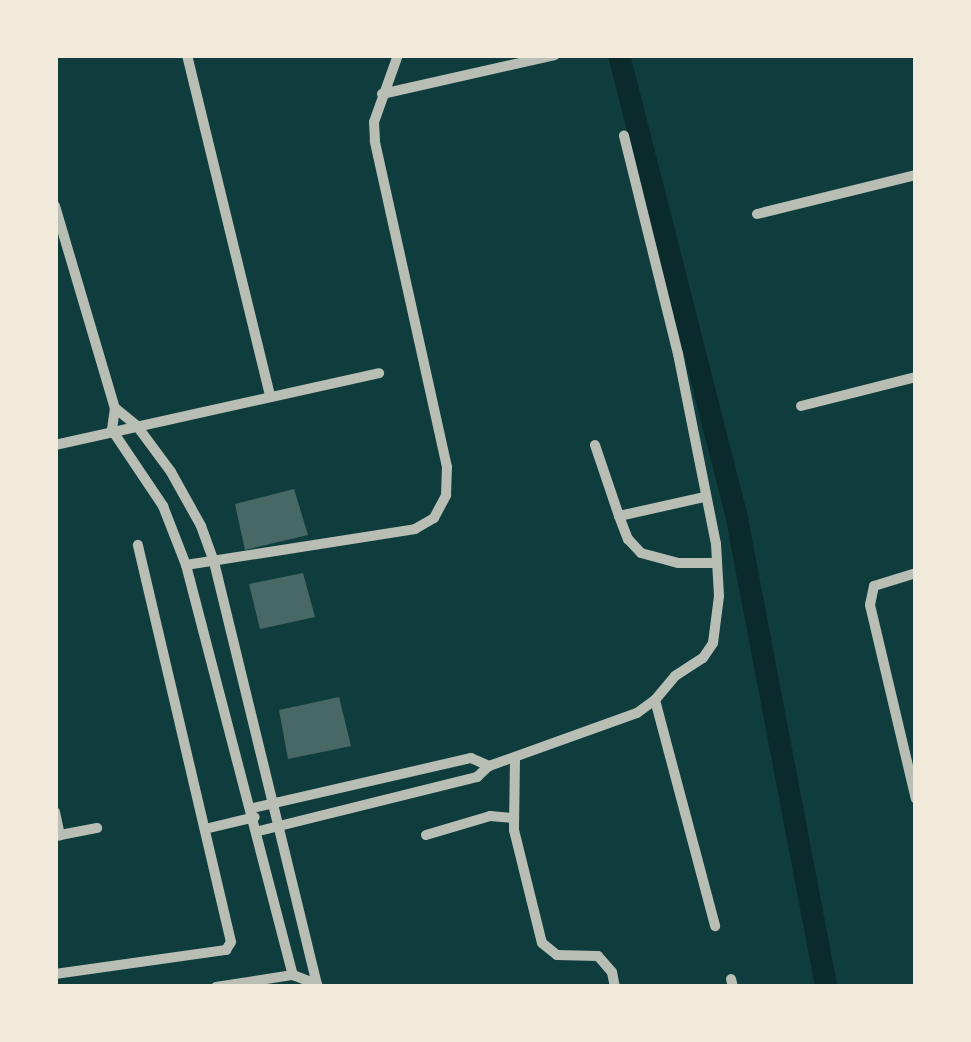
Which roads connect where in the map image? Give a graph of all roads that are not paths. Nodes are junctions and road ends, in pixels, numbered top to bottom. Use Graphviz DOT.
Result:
graph roads {
  1 [pos="187,55"];
  2 [pos="398,55"];
  3 [pos="555,55"];
  4 [pos="382,94"];
  5 [pos="624,136"];
  6 [pos="916,176"];
  7 [pos="55,206"];
  8 [pos="758,214"];
  9 [pos="68,252"];
  10 [pos="55,255"];
  11 [pos="379,373"];
  12 [pos="916,377"];
  13 [pos="270,396"];
  14 [pos="801,406"];
  15 [pos="116,408"];
  16 [pos="137,426"];
  17 [pos="112,430"];
  18 [pos="55,445"];
  19 [pos="595,445"];
  20 [pos="705,497"];
  21 [pos="618,516"];
  22 [pos="138,545"];
  23 [pos="214,562"];
  24 [pos="718,563"];
  25 [pos="186,566"];
  26 [pos="916,574"];
  27 [pos="656,700"];
  28 [pos="253,718"];
  29 [pos="230,723"];
  30 [pos="515,757"];
  31 [pos="489,766"];
  32 [pos="386,778"];
  33 [pos="916,799"];
  34 [pos="390,801"];
  35 [pos="275,803"];
  36 [pos="55,812"];
  37 [pos="254,812"];
  38 [pos="513,818"];
  39 [pos="282,826"];
  40 [pos="97,828"];
  41 [pos="206,828"];
  42 [pos="258,831"];
  43 [pos="426,835"];
  44 [pos="58,836"];
  45 [pos="715,926"];
  46 [pos="55,974"];
  47 [pos="293,975"];
  48 [pos="216,987"];
  49 [pos="615,987"];
  1 -- 13 [label="street"];
  2 -- 4 [label="street"];
  3 -- 4 [label="street"];
  4 -- 23 [label="street"];
  5 -- 20 [label="street"];
  6 -- 8 [label="street"];
  7 -- 9 [label="street"];
  9 -- 10 [label="street"];
  9 -- 15 [label="street"];
  11 -- 13 [label="street"];
  12 -- 14 [label="street"];
  13 -- 16 [label="street"];
  15 -- 16 [label="street"];
  15 -- 17 [label="street"];
  16 -- 17 [label="street"];
  16 -- 23 [label="street"];
  17 -- 18 [label="street"];
  17 -- 25 [label="street"];
  19 -- 21 [label="street"];
  20 -- 21 [label="street"];
  20 -- 24 [label="street"];
  21 -- 24 [label="street"];
  22 -- 41 [label="street"];
  23 -- 25 [label="street"];
  23 -- 28 [label="street"];
  24 -- 27 [label="street"];
  25 -- 29 [label="street"];
  26 -- 33 [label="street"];
  27 -- 30 [label="street"];
  27 -- 45 [label="street"];
  28 -- 29 [label="street"];
  28 -- 35 [label="street"];
  29 -- 37 [label="street"];
  30 -- 31 [label="street"];
  30 -- 38 [label="street"];
  31 -- 32 [label="street"];
  31 -- 34 [label="street"];
  32 -- 34 [label="street"];
  32 -- 35 [label="street"];
  34 -- 39 [label="street"];
  35 -- 37 [label="street"];
  35 -- 39 [label="street"];
  36 -- 44 [label="street"];
  37 -- 41 [label="street"];
  37 -- 42 [label="street"];
  38 -- 43 [label="street"];
  38 -- 49 [label="street"];
  39 -- 42 [label="street"];
  39 -- 47 [label="street"];
  40 -- 44 [label="street"];
  41 -- 46 [label="street"];
  42 -- 47 [label="street"];
  47 -- 48 [label="street"];
}
